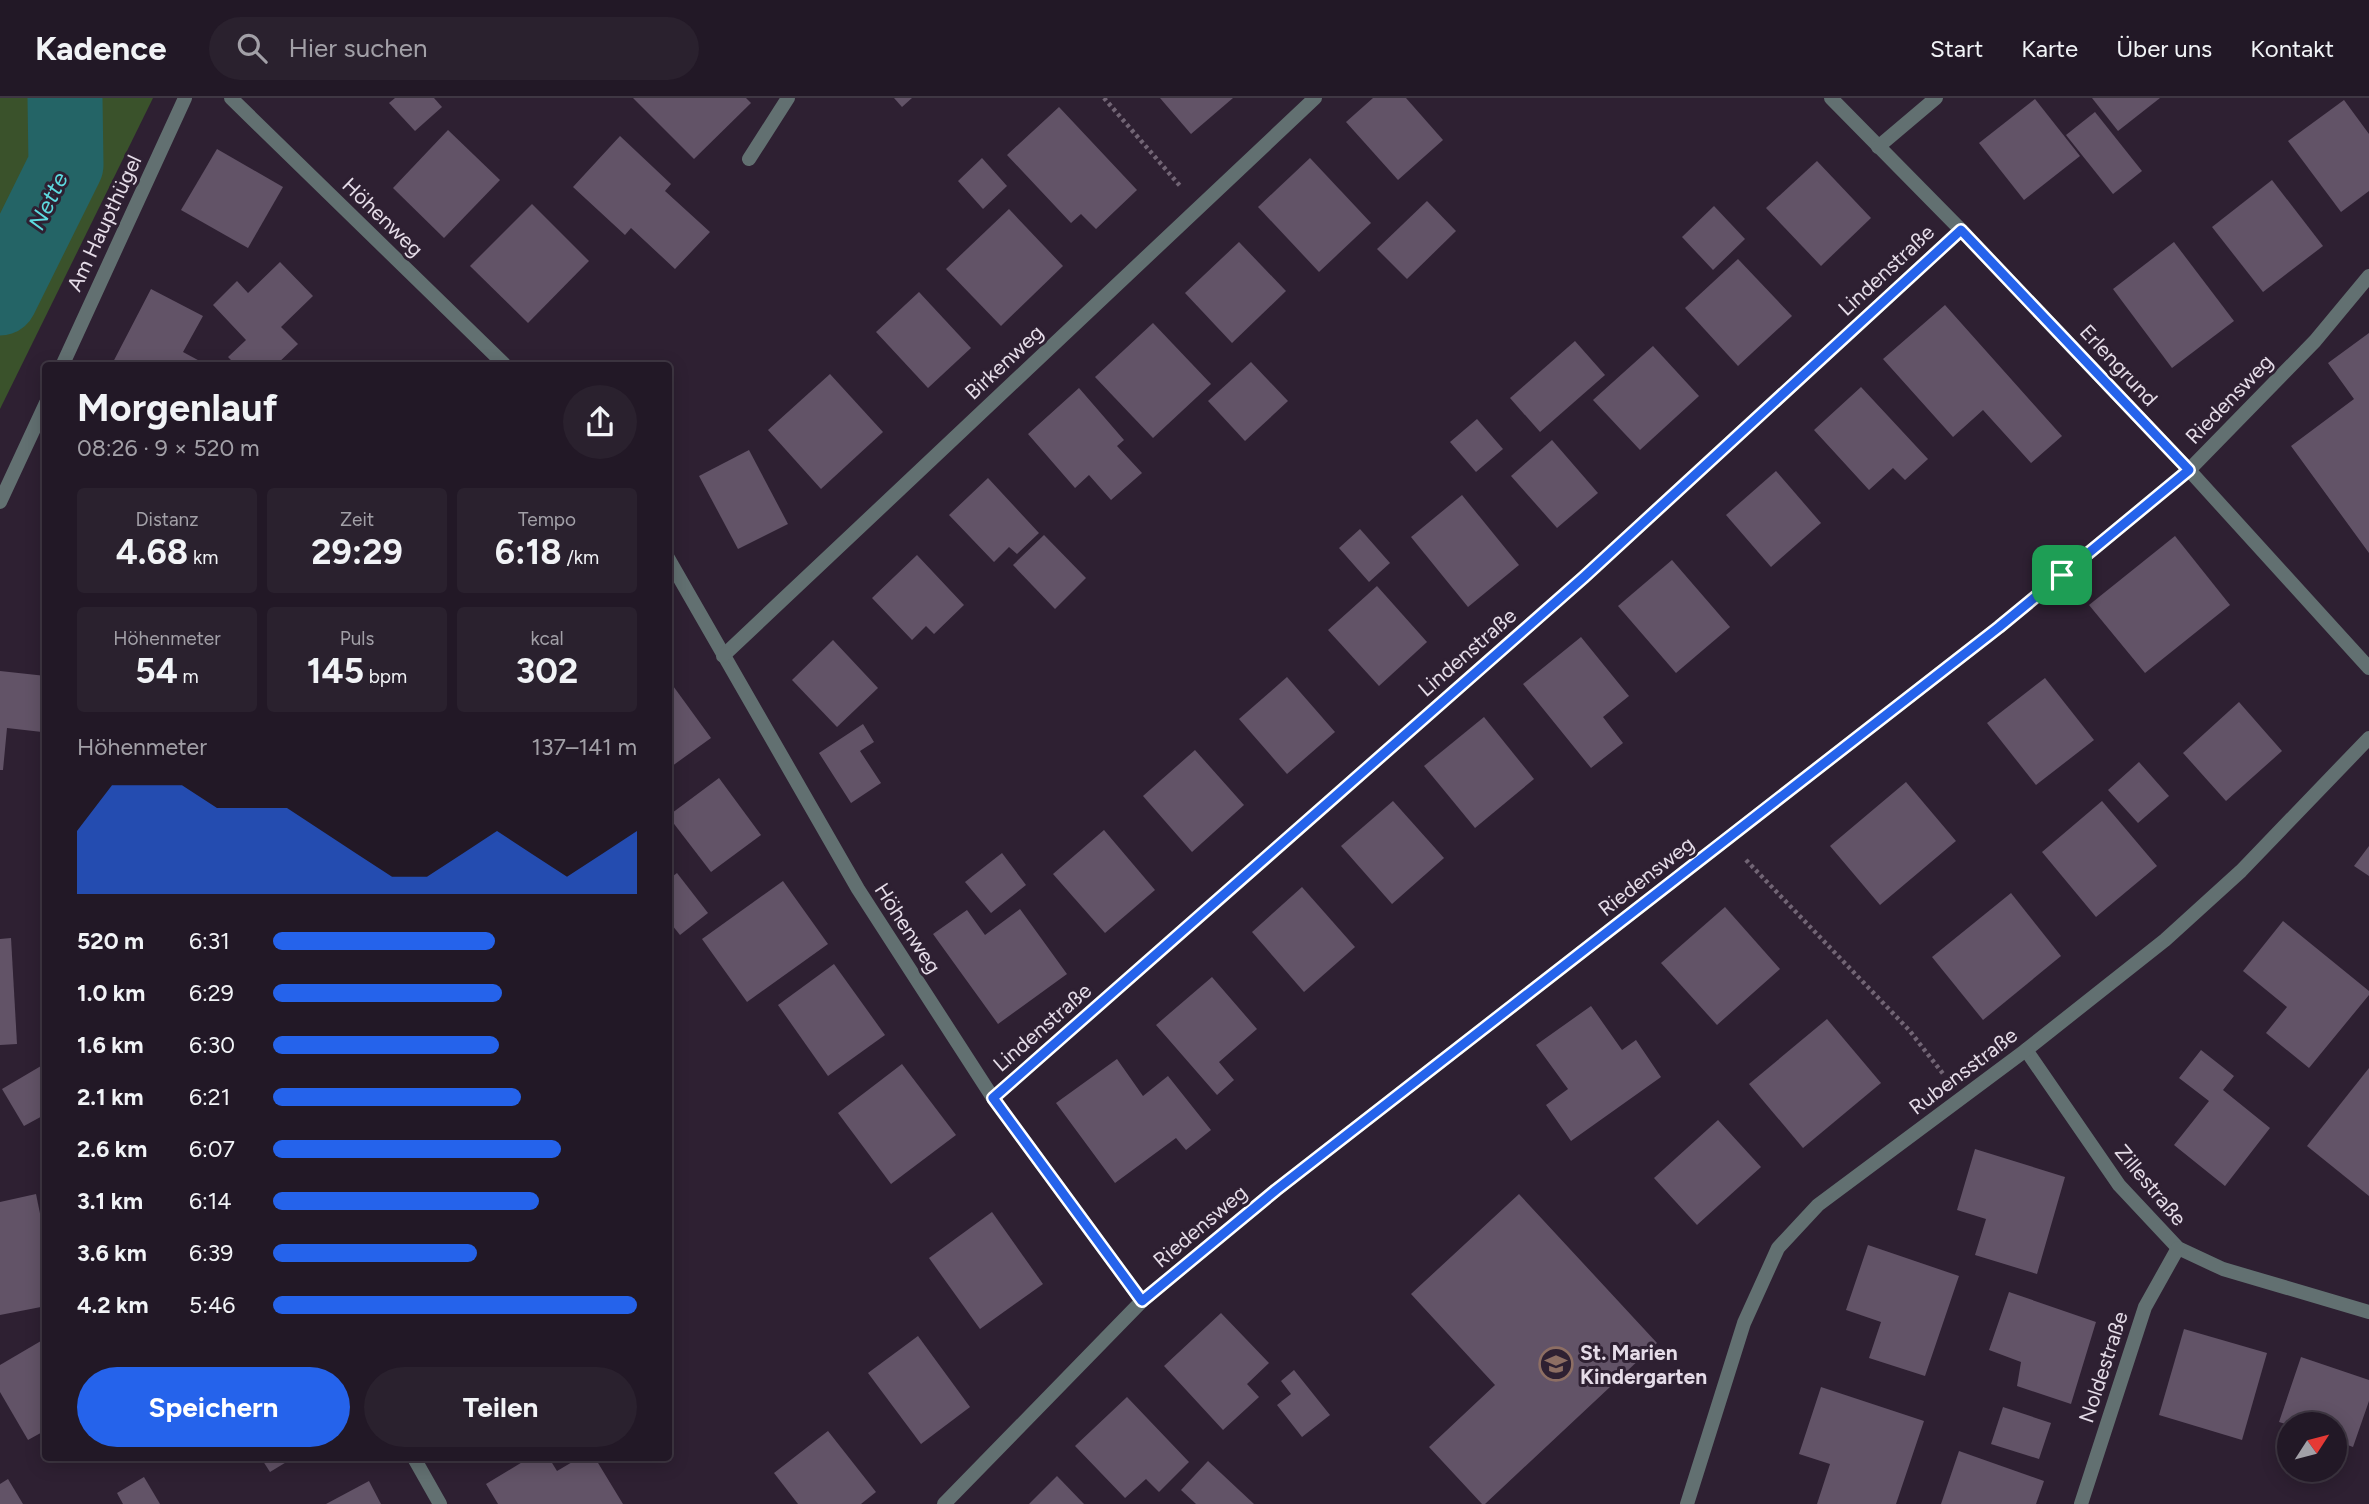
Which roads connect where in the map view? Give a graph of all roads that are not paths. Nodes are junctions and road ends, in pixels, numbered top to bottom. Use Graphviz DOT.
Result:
graph roads {
  1 [pos="185,98"];
  2 [pos="231,98"];
  3 [pos="788,98"];
  4 [pos="1315,98"];
  5 [pos="1831,98"];
  6 [pos="1937,98"];
  7 [pos="1878,147"];
  8 [pos="749,159"];
  9 [pos="1961,230"];
  10 [pos="2369,276"];
  11 [pos="64,362"];
  12 [pos="502,362"];
  13 [pos="42,412"];
  14 [pos="2189,470"];
  15 [pos="0,502"];
  16 [pos="672,565"];
  17 [pos="723,656"];
  18 [pos="2369,668"];
  19 [pos="2369,738"];
  20 [pos="2026,1050"];
  21 [pos="993,1098"];
  22 [pos="2178,1248"];
  23 [pos="1142,1301"];
  24 [pos="2369,1312"];
  25 [pos="416,1461"];
  26 [pos="440,1504"];
  27 [pos="944,1504"];
  28 [pos="1687,1504"];
  29 [pos="2081,1504"];
  1 -- 11 [label="street, Am Haupthügel"];
  2 -- 12 [label="street, Höhenweg"];
  3 -- 8 [label="street"];
  4 -- 17 [label="street, Birkenweg"];
  5 -- 7 [label="street, Erlengrund"];
  6 -- 7 [label="street"];
  7 -- 9 [label="street, Erlengrund"];
  9 -- 14 [label="street, Erlengrund"];
  9 -- 21 [label="street, Lindenstraße"];
  10 -- 14 [label="street, Riedensweg"];
  13 -- 15 [label="street"];
  14 -- 18 [label="street, Erlengrund"];
  14 -- 23 [label="street, Riedensweg"];
  16 -- 17 [label="street, Höhenweg"];
  17 -- 21 [label="street, Höhenweg"];
  19 -- 20 [label="street, Rubensstraße"];
  20 -- 22 [label="street, Zillestraße"];
  20 -- 28 [label="street, Rubensstraße"];
  21 -- 23 [label="street, Höhenweg"];
  22 -- 24 [label="street, Zillestraße"];
  22 -- 29 [label="street, Noldestraße"];
  23 -- 27 [label="street, Riedensweg"];
  25 -- 26 [label="street"];
}
